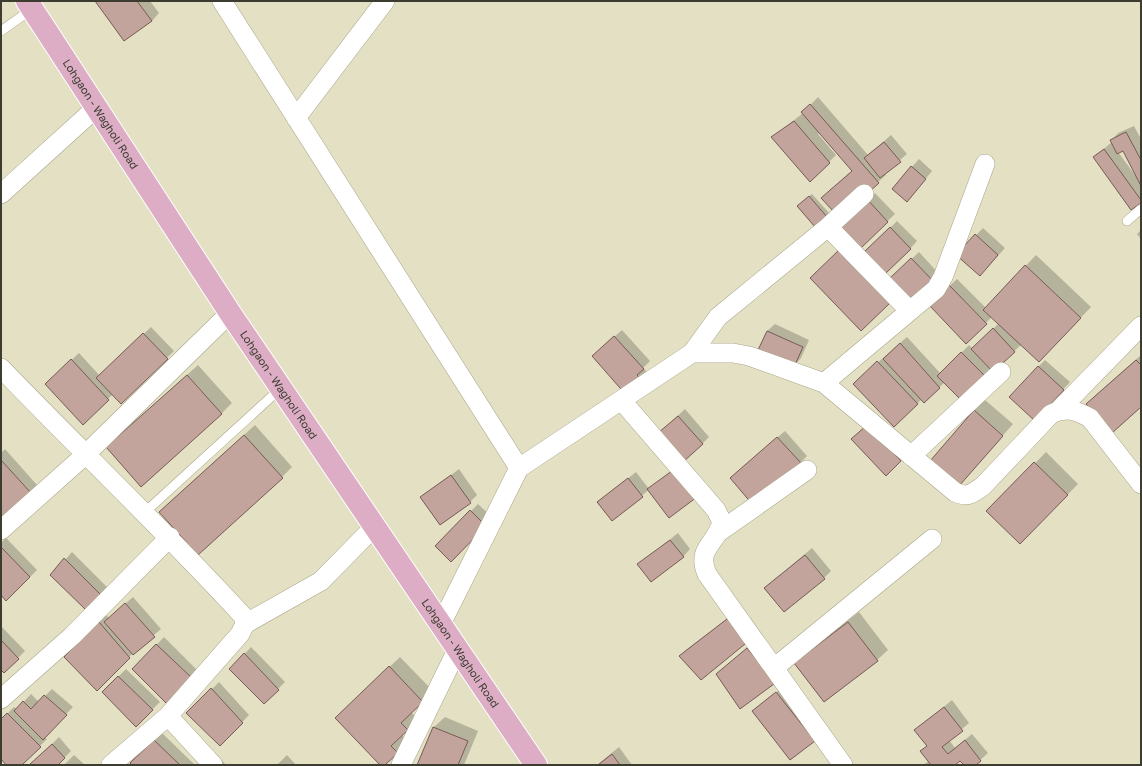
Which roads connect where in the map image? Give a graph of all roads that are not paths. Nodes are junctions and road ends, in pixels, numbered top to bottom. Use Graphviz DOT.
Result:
graph roads {
  1 [pos="222,1"];
  2 [pos="385,1"];
  3 [pos="30,5"];
  4 [pos="1,31"];
  5 [pos="97,107"];
  6 [pos="296,118"];
  7 [pos="985,164"];
  8 [pos="1,194"];
  9 [pos="864,194"];
  10 [pos="1141,209"];
  11 [pos="1127,221"];
  12 [pos="828,227"];
  13 [pos="910,311"];
  14 [pos="230,313"];
  15 [pos="1141,326"];
  16 [pos="692,353"];
  17 [pos="1,368"];
  18 [pos="1001,372"];
  19 [pos="824,383"];
  20 [pos="281,388"];
  21 [pos="622,401"];
  22 [pos="1060,409"];
  23 [pos="85,455"];
  24 [pos="911,456"];
  25 [pos="518,468"];
  26 [pos="807,470"];
  27 [pos="1141,484"];
  28 [pos="144,513"];
  29 [pos="375,526"];
  30 [pos="1,530"];
  31 [pos="719,532"];
  32 [pos="170,538"];
  33 [pos="932,539"];
  34 [pos="245,624"];
  35 [pos="441,624"];
  36 [pos="458,648"];
  37 [pos="774,668"];
  38 [pos="1,699"];
  39 [pos="168,716"];
  40 [pos="111,765"];
  41 [pos="213,765"];
  42 [pos="401,765"];
  43 [pos="536,765"];
  44 [pos="843,765"];
  1 -- 6 [label="street"];
  2 -- 6 [label="street"];
  3 -- 4 [label="lane"];
  3 -- 5 [label="main road, Lohgaon - Wagholi Road"];
  5 -- 8 [label="street"];
  5 -- 14 [label="main road, Lohgaon - Wagholi Road"];
  6 -- 25 [label="street"];
  7 -- 13 [label="street"];
  9 -- 12 [label="street"];
  10 -- 11 [label="lane"];
  12 -- 13 [label="street"];
  12 -- 16 [label="street"];
  13 -- 19 [label="street"];
  14 -- 20 [label="main road, Lohgaon - Wagholi Road"];
  14 -- 23 [label="street"];
  15 -- 22 [label="street"];
  16 -- 19 [label="street"];
  16 -- 21 [label="street"];
  17 -- 23 [label="street"];
  18 -- 24 [label="street"];
  19 -- 24 [label="street"];
  20 -- 28 [label="lane"];
  20 -- 29 [label="main road, Lohgaon - Wagholi Road"];
  21 -- 25 [label="street"];
  21 -- 31 [label="street"];
  22 -- 24 [label="street"];
  22 -- 27 [label="street"];
  23 -- 28 [label="street"];
  23 -- 30 [label="street"];
  25 -- 35 [label="street"];
  26 -- 31 [label="street"];
  28 -- 32 [label="street"];
  29 -- 34 [label="street"];
  29 -- 35 [label="main road, Lohgaon - Wagholi Road"];
  31 -- 37 [label="street"];
  32 -- 34 [label="street"];
  32 -- 38 [label="street"];
  33 -- 37 [label="street"];
  34 -- 39 [label="street"];
  35 -- 36 [label="main road, Lohgaon - Wagholi Road"];
  36 -- 42 [label="street"];
  36 -- 43 [label="main road, Lohgaon - Wagholi Road"];
  37 -- 44 [label="street"];
  39 -- 40 [label="street"];
  39 -- 41 [label="street"];
}
